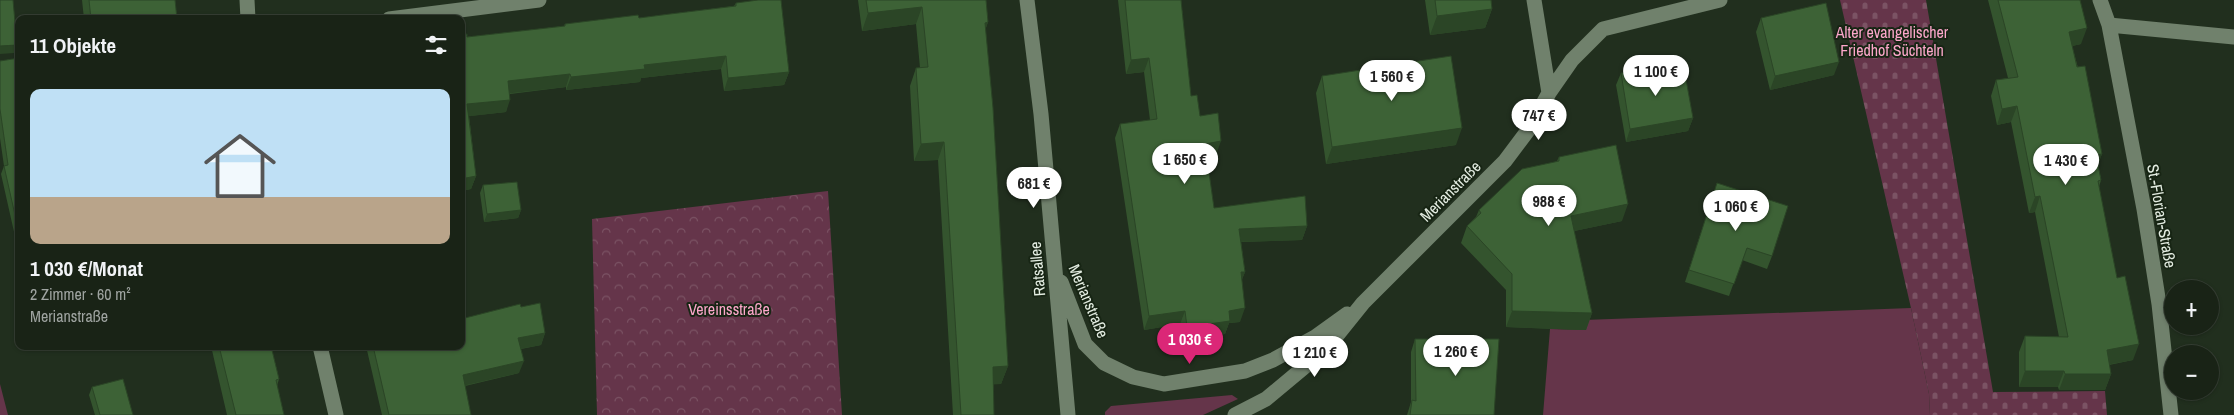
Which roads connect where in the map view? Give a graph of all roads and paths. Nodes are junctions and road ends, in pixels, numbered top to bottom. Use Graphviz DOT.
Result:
graph roads {
  1 [pos="246,0"];
  2 [pos="539,0"];
  3 [pos="1027,0"];
  4 [pos="1534,0"];
  5 [pos="1720,0"];
  6 [pos="2100,0"];
  7 [pos="248,15"];
  8 [pos="421,15"];
  9 [pos="2109,25"];
  10 [pos="2234,37"];
  11 [pos="1549,93"];
  12 [pos="1054,265"];
  13 [pos="1363,303"];
  14 [pos="321,350"];
  15 [pos="336,415"];
  16 [pos="1068,415"];
  17 [pos="1235,415"];
  18 [pos="2171,415"];
  1 -- 7 [label="street"];
  2 -- 8 [label="street"];
  3 -- 12 [label="street, Ratsallee"];
  4 -- 11 [label="street"];
  5 -- 11 [label="street, Merianstraße"];
  6 -- 9 [label="street, St.-Florian-Straße"];
  9 -- 10 [label="street"];
  9 -- 18 [label="street, St.-Florian-Straße"];
  11 -- 13 [label="street, Merianstraße"];
  12 -- 13 [label="street, Merianstraße"];
  12 -- 16 [label="street, Ratsallee"];
  13 -- 17 [label="street, Merianstraße"];
  14 -- 15 [label="street"];
}
